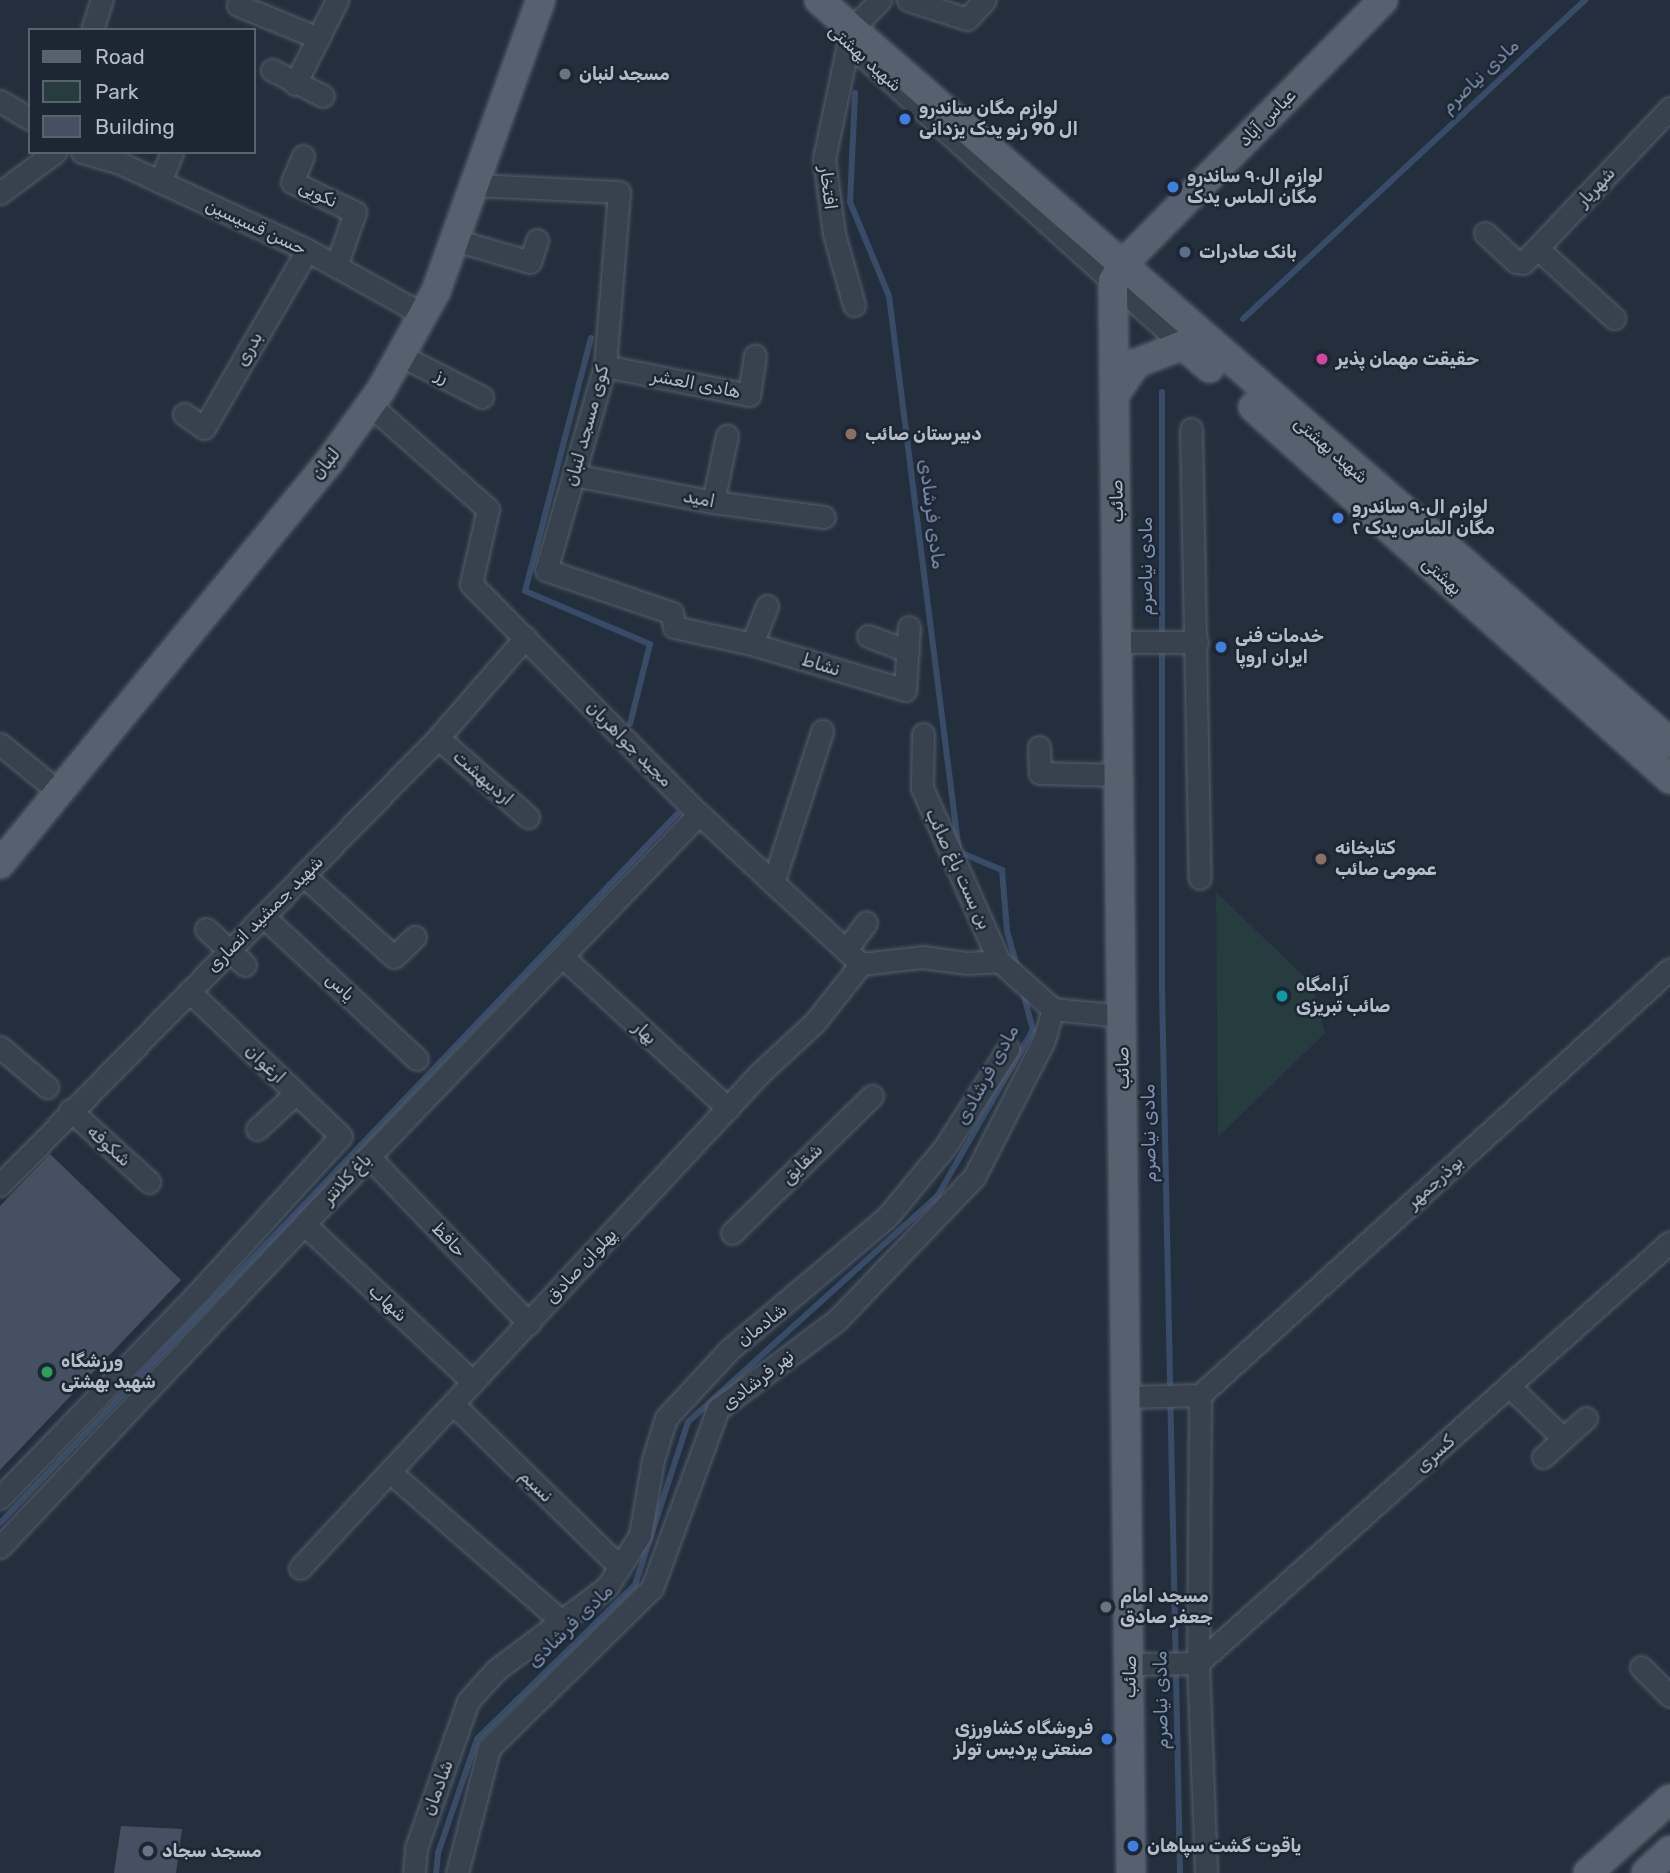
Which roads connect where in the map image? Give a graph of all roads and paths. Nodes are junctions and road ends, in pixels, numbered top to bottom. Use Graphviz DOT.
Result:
graph roads {
  1 [pos="102,0"];
  2 [pos="337,0"];
  3 [pos="541,0"];
  4 [pos="801,0"];
  5 [pos="819,0"];
  6 [pos="880,0"];
  7 [pos="908,0"];
  8 [pos="985,0"];
  9 [pos="1383,0"];
  10 [pos="239,2"];
  11 [pos="93,28"];
  12 [pos="850,37"];
  13 [pos="318,38"];
  14 [pos="272,70"];
  15 [pos="295,84"];
  16 [pos="323,96"];
  17 [pos="0,100"];
  18 [pos="1670,108"];
  19 [pos="28,118"];
  20 [pos="52,154"];
  21 [pos="87,154"];
  22 [pos="171,154"];
  23 [pos="303,156"];
  24 [pos="160,182"];
  25 [pos="475,185"];
  26 [pos="0,193"];
  27 [pos="1485,233"];
  28 [pos="455,240"];
  29 [pos="537,240"];
  30 [pos="1538,249"];
  31 [pos="307,250"];
  32 [pos="336,266"];
  33 [pos="1112,273"];
  34 [pos="854,305"];
  35 [pos="424,315"];
  36 [pos="1614,318"];
  37 [pos="1183,345"];
  38 [pos="755,355"];
  39 [pos="402,356"];
  40 [pos="605,366"];
  41 [pos="1115,394"];
  42 [pos="482,397"];
  43 [pos="370,405"];
  44 [pos="184,414"];
  45 [pos="1191,429"];
  46 [pos="727,435"];
  47 [pos="574,475"];
  48 [pos="713,502"];
  49 [pos="824,517"];
  50 [pos="767,606"];
  51 [pos="674,627"];
  52 [pos="909,627"];
  53 [pos="869,636"];
  54 [pos="525,638"];
  55 [pos="1119,642"];
  56 [pos="1191,642"];
  57 [pos="752,644"];
  58 [pos="908,651"];
  59 [pos="822,731"];
  60 [pos="923,734"];
  61 [pos="438,738"];
  62 [pos="1670,741"];
  63 [pos="0,744"];
  64 [pos="1038,747"];
  65 [pos="1121,775"];
  66 [pos="1670,779"];
  67 [pos="59,792"];
  68 [pos="699,814"];
  69 [pos="528,817"];
  70 [pos="0,864"];
  71 [pos="303,875"];
  72 [pos="1199,878"];
  73 [pos="774,883"];
  74 [pos="263,916"];
  75 [pos="866,922"];
  76 [pos="206,929"];
  77 [pos="415,937"];
  78 [pos="563,957"];
  79 [pos="853,957"];
  80 [pos="236,958"];
  81 [pos="999,961"];
  82 [pos="1670,969"];
  83 [pos="189,991"];
  84 [pos="1053,1009"];
  85 [pos="1122,1016"];
  86 [pos="0,1047"];
  87 [pos="1008,1049"];
  88 [pos="417,1059"];
  89 [pos="47,1087"];
  90 [pos="296,1093"];
  91 [pos="872,1096"];
  92 [pos="728,1108"];
  93 [pos="70,1110"];
  94 [pos="257,1129"];
  95 [pos="341,1136"];
  96 [pos="369,1157"];
  97 [pos="149,1182"];
  98 [pos="0,1185"];
  99 [pos="304,1224"];
  100 [pos="732,1233"];
  101 [pos="1670,1242"];
  102 [pos="528,1323"];
  103 [pos="473,1382"];
  104 [pos="1510,1387"];
  105 [pos="1200,1395"];
  106 [pos="1128,1397"];
  107 [pos="453,1404"];
  108 [pos="78,1417"];
  109 [pos="1586,1418"];
  110 [pos="1563,1437"];
  111 [pos="102,1441"];
  112 [pos="1543,1457"];
  113 [pos="390,1472"];
  114 [pos="3,1488"];
  115 [pos="33,1512"];
  116 [pos="0,1547"];
  117 [pos="620,1567"];
  118 [pos="300,1568"];
  119 [pos="560,1620"];
  120 [pos="1185,1662"];
  121 [pos="1130,1664"];
  122 [pos="1641,1667"];
  123 [pos="1670,1696"];
  124 [pos="1670,1799"];
  125 [pos="1670,1851"];
  126 [pos="414,1873"];
  127 [pos="457,1873"];
  128 [pos="1131,1873"];
  129 [pos="1206,1873"];
  130 [pos="1588,1873"];
  131 [pos="1646,1873"];
  1 -- 11 [label="street"];
  2 -- 13 [label="street"];
  3 -- 25 [label="main road, لنبان"];
  4 -- 12 [label="street, شهید بهشتی"];
  5 -- 12 [label="main road, شهید بهشتی"];
  6 -- 12 [label="street"];
  7 -- 8 [label="street"];
  9 -- 33 [label="main road, عباس آباد"];
  10 -- 13 [label="street"];
  12 -- 33 [label="main road, شهید بهشتی"];
  12 -- 34 [label="street, افتخار"];
  13 -- 15 [label="street"];
  14 -- 15 [label="street"];
  15 -- 16 [label="street"];
  17 -- 19 [label="street"];
  18 -- 30 [label="street, شهریار"];
  20 -- 26 [label="street"];
  21 -- 24 [label="street, حسن قسیسین"];
  22 -- 24 [label="street"];
  23 -- 32 [label="street, نکویی"];
  24 -- 31 [label="street, حسن قسیسین"];
  25 -- 28 [label="main road, لنبان"];
  25 -- 40 [label="street, کوی مسجد لنبان"];
  27 -- 30 [label="street, شهریار"];
  28 -- 29 [label="street"];
  28 -- 35 [label="main road, لنبان"];
  30 -- 36 [label="street"];
  31 -- 32 [label="street, حسن قسیسین"];
  31 -- 44 [label="street, بدری"];
  32 -- 35 [label="street, حسن قسیسین"];
  33 -- 37 [label="street"];
  33 -- 41 [label="main road, صائب"];
  33 -- 62 [label="main road, شهید بهشتی"];
  35 -- 39 [label="main road, لنبان"];
  37 -- 41 [label="main road"];
  37 -- 66 [label="main road, بهشتی"];
  38 -- 40 [label="street, هادی العشر"];
  39 -- 42 [label="street, رز"];
  39 -- 43 [label="main road, لنبان"];
  40 -- 47 [label="street, کوی مسجد لنبان"];
  41 -- 55 [label="main road, صائب"];
  43 -- 54 [label="street, مجید جواهریان"];
  43 -- 67 [label="main road, لنبان"];
  45 -- 56 [label="street"];
  46 -- 48 [label="street"];
  47 -- 48 [label="street, امید"];
  47 -- 51 [label="street, کوی مسجد لنبان"];
  48 -- 49 [label="street, امید"];
  50 -- 57 [label="street"];
  51 -- 57 [label="street, نشاط"];
  52 -- 58 [label="street, نشاط"];
  53 -- 58 [label="street"];
  54 -- 61 [label="street, شهید جمشید انصاری"];
  54 -- 68 [label="street, مجید جواهریان"];
  55 -- 56 [label="street"];
  55 -- 65 [label="main road, صائب"];
  56 -- 72 [label="street"];
  57 -- 58 [label="street, نشاط"];
  59 -- 73 [label="street"];
  60 -- 81 [label="street, بن بست باغ صائب"];
  61 -- 69 [label="street, اردیبهشت"];
  61 -- 71 [label="street, شهید جمشید انصاری"];
  63 -- 67 [label="street"];
  64 -- 65 [label="street"];
  65 -- 85 [label="main road, صائب"];
  67 -- 70 [label="main road, لنبان"];
  68 -- 73 [label="street, مجید جواهریان"];
  68 -- 78 [label="street, باغ کلانتر"];
  71 -- 74 [label="street, شهید جمشید انصاری"];
  71 -- 77 [label="street"];
  73 -- 79 [label="street, مجید جواهریان"];
  74 -- 80 [label="street, شهید جمشید انصاری"];
  74 -- 88 [label="street, یاس"];
  75 -- 79 [label="street, پهلوان صادق"];
  76 -- 80 [label="street"];
  78 -- 92 [label="street, بهار"];
  78 -- 96 [label="street, باغ کلانتر"];
  79 -- 81 [label="street"];
  79 -- 92 [label="street, پهلوان صادق"];
  80 -- 83 [label="street, شهید جمشید انصاری"];
  81 -- 84 [label="street"];
  82 -- 105 [label="street, بوذرجمهر"];
  83 -- 90 [label="street, ارغوان"];
  83 -- 93 [label="street, شهید جمشید انصاری"];
  84 -- 85 [label="street"];
  84 -- 127 [label="street, نهر فرشادی"];
  85 -- 106 [label="main road, صائب"];
  86 -- 89 [label="street"];
  87 -- 117 [label="street, شادمان"];
  90 -- 94 [label="street"];
  90 -- 95 [label="street, ارغوان"];
  91 -- 100 [label="street, شقایق"];
  92 -- 102 [label="street, پهلوان صادق"];
  93 -- 97 [label="street, شکوفه"];
  93 -- 98 [label="street, شهید جمشید انصاری"];
  95 -- 108 [label="street, باغ کلانتر"];
  96 -- 99 [label="street, باغ کلانتر"];
  96 -- 102 [label="street, حافظ"];
  99 -- 103 [label="street, شهاب"];
  99 -- 111 [label="street, باغ کلانتر"];
  101 -- 104 [label="street, کسری"];
  102 -- 103 [label="street, پهلوان صادق"];
  103 -- 107 [label="street, پهلوان صادق"];
  104 -- 110 [label="street"];
  104 -- 120 [label="street, کسری"];
  105 -- 106 [label="street"];
  105 -- 120 [label="street"];
  106 -- 121 [label="main road, صائب"];
  107 -- 113 [label="street, پهلوان صادق"];
  107 -- 117 [label="street, نسیم"];
  108 -- 111 [label="street"];
  108 -- 114 [label="street, باغ کلانتر"];
  109 -- 110 [label="street"];
  110 -- 112 [label="street"];
  111 -- 115 [label="street, باغ کلانتر"];
  113 -- 118 [label="street, پهلوان صادق"];
  113 -- 119 [label="street"];
  114 -- 115 [label="street"];
  115 -- 116 [label="street, باغ کلانتر"];
  117 -- 119 [label="street, شادمان"];
  119 -- 126 [label="street, شادمان"];
  120 -- 121 [label="street"];
  120 -- 129 [label="street"];
  121 -- 128 [label="main road, صائب"];
  122 -- 123 [label="street"];
  124 -- 130 [label="main road"];
  125 -- 131 [label="main road"];
}
